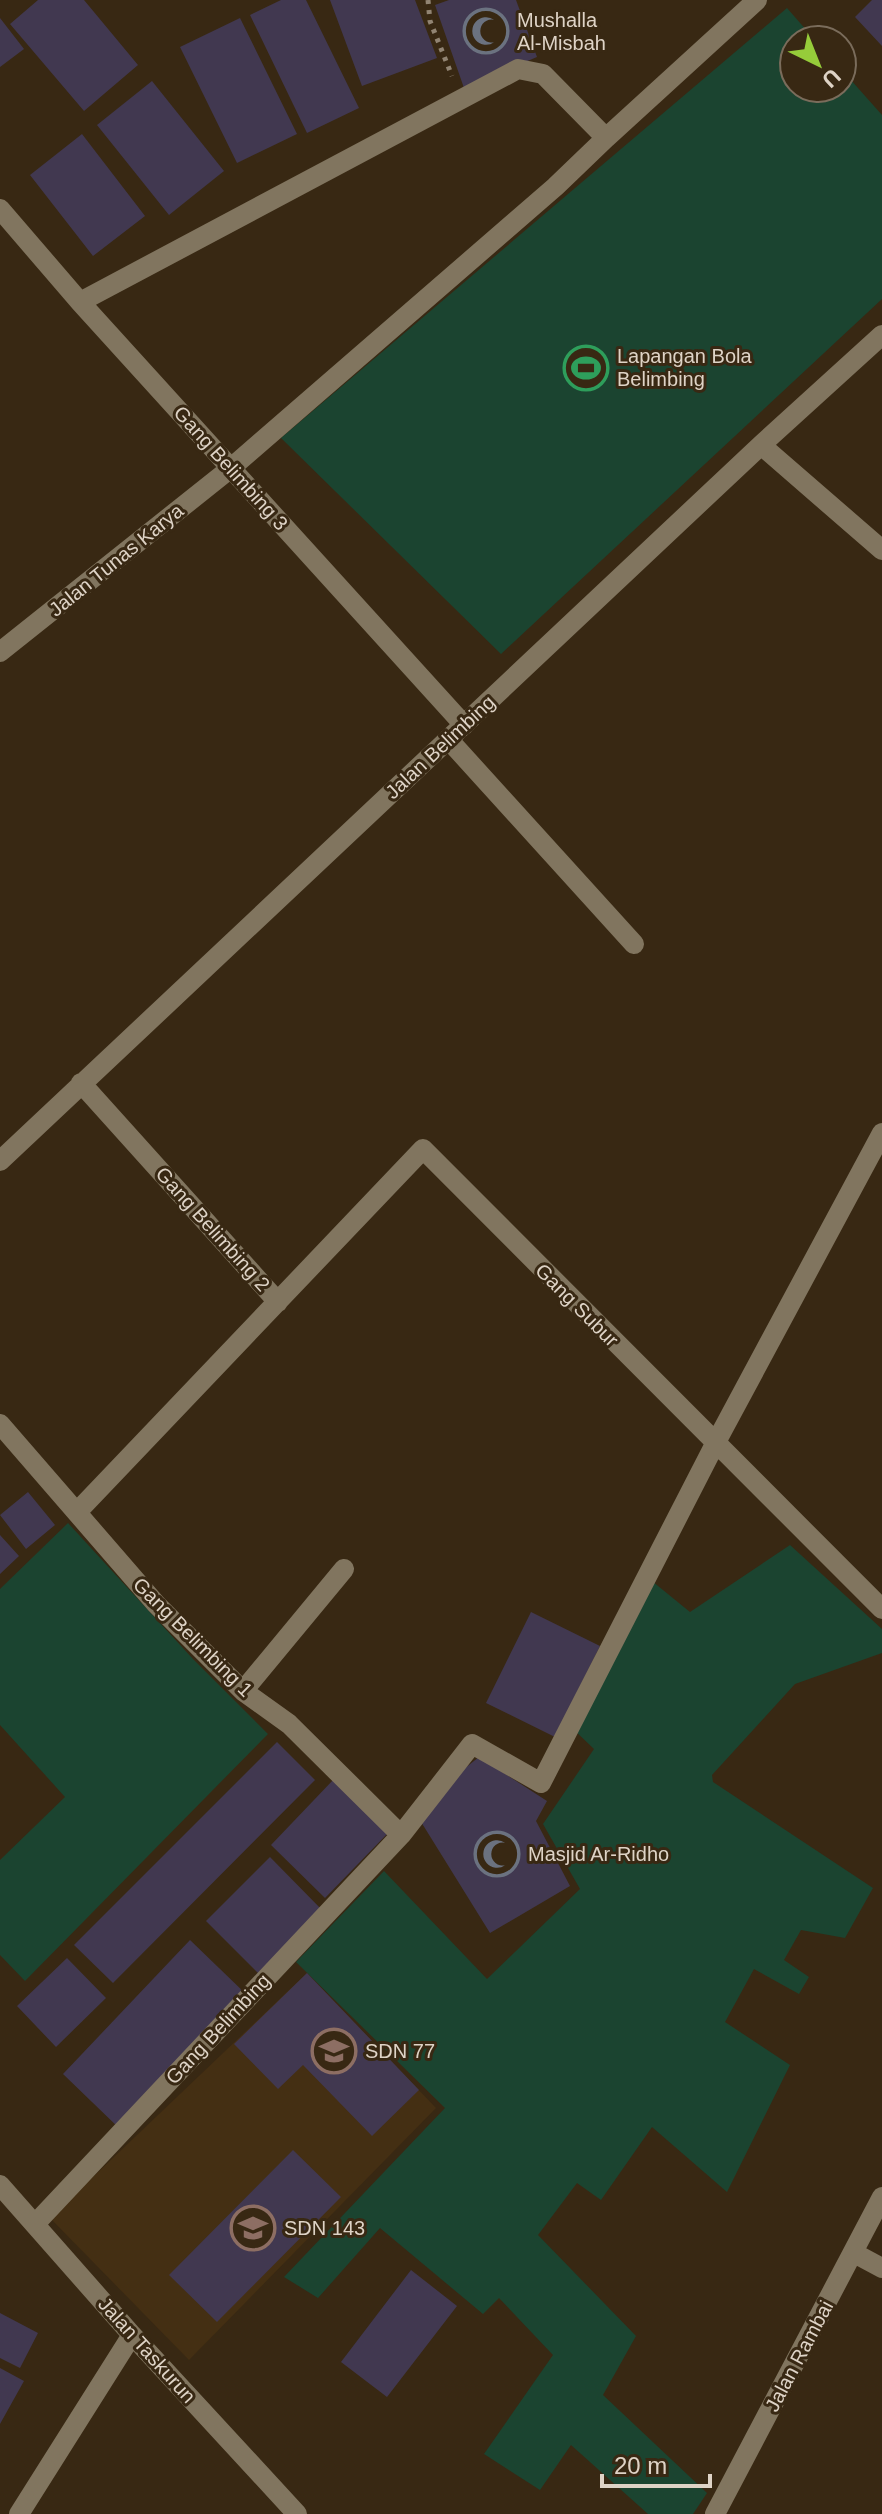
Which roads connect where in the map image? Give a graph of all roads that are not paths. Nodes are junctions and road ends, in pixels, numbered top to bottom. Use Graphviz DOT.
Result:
graph roads {
  1 [pos="757,0"];
  2 [pos="606,138"];
  3 [pos="0,209"];
  4 [pos="80,302"];
  5 [pos="882,335"];
  6 [pos="761,445"];
  7 [pos="231,468"];
  8 [pos="882,550"];
  9 [pos="0,652"];
  10 [pos="464,725"];
  11 [pos="448,739"];
  12 [pos="634,944"];
  13 [pos="81,1083"];
  14 [pos="882,1133"];
  15 [pos="0,1161"];
  16 [pos="278,1302"];
  17 [pos="0,1424"];
  18 [pos="715,1444"];
  19 [pos="77,1512"];
  20 [pos="344,1569"];
  21 [pos="882,1609"];
  22 [pos="243,1691"];
  23 [pos="401,1835"];
  24 [pos="0,2185"];
  25 [pos="882,2197"];
  26 [pos="35,2224"];
  27 [pos="854,2253"];
  28 [pos="882,2268"];
  29 [pos="132,2335"];
  30 [pos="19,2514"];
  31 [pos="297,2514"];
  32 [pos="715,2514"];
  1 -- 2 [label="street, Jalan Tunas Karya"];
  2 -- 4 [label="street"];
  2 -- 7 [label="street, Jalan Tunas Karya"];
  3 -- 4 [label="street, Gang Belimbing 3"];
  4 -- 7 [label="street, Gang Belimbing 3"];
  5 -- 6 [label="street, Jalan Belimbing"];
  6 -- 8 [label="street"];
  6 -- 10 [label="street, Jalan Belimbing"];
  7 -- 9 [label="street, Jalan Tunas Karya"];
  7 -- 10 [label="street, Gang Belimbing 3"];
  10 -- 11 [label="street, Jalan Belimbing"];
  11 -- 12 [label="street"];
  11 -- 13 [label="street, Jalan Belimbing"];
  13 -- 15 [label="street, Jalan Belimbing"];
  13 -- 16 [label="street, Gang Belimbing 2"];
  14 -- 18 [label="street"];
  16 -- 18 [label="street, Gang Subur"];
  16 -- 19 [label="street, Gang Belimbing 2"];
  17 -- 19 [label="street, Gang Belimbing 1"];
  18 -- 21 [label="street, Gang Subur"];
  18 -- 23 [label="street, Gang Belimbing"];
  19 -- 22 [label="street, Gang Belimbing 1"];
  20 -- 22 [label="street"];
  22 -- 23 [label="street, Gang Belimbing 1"];
  23 -- 26 [label="street, Gang Belimbing"];
  24 -- 26 [label="street, Jalan Taskurun"];
  25 -- 27 [label="street, Jalan Rambai"];
  26 -- 29 [label="street, Jalan Taskurun"];
  27 -- 28 [label="street"];
  27 -- 32 [label="street, Jalan Rambai"];
  29 -- 30 [label="street"];
  29 -- 31 [label="street, Jalan Taskurun"];
}
